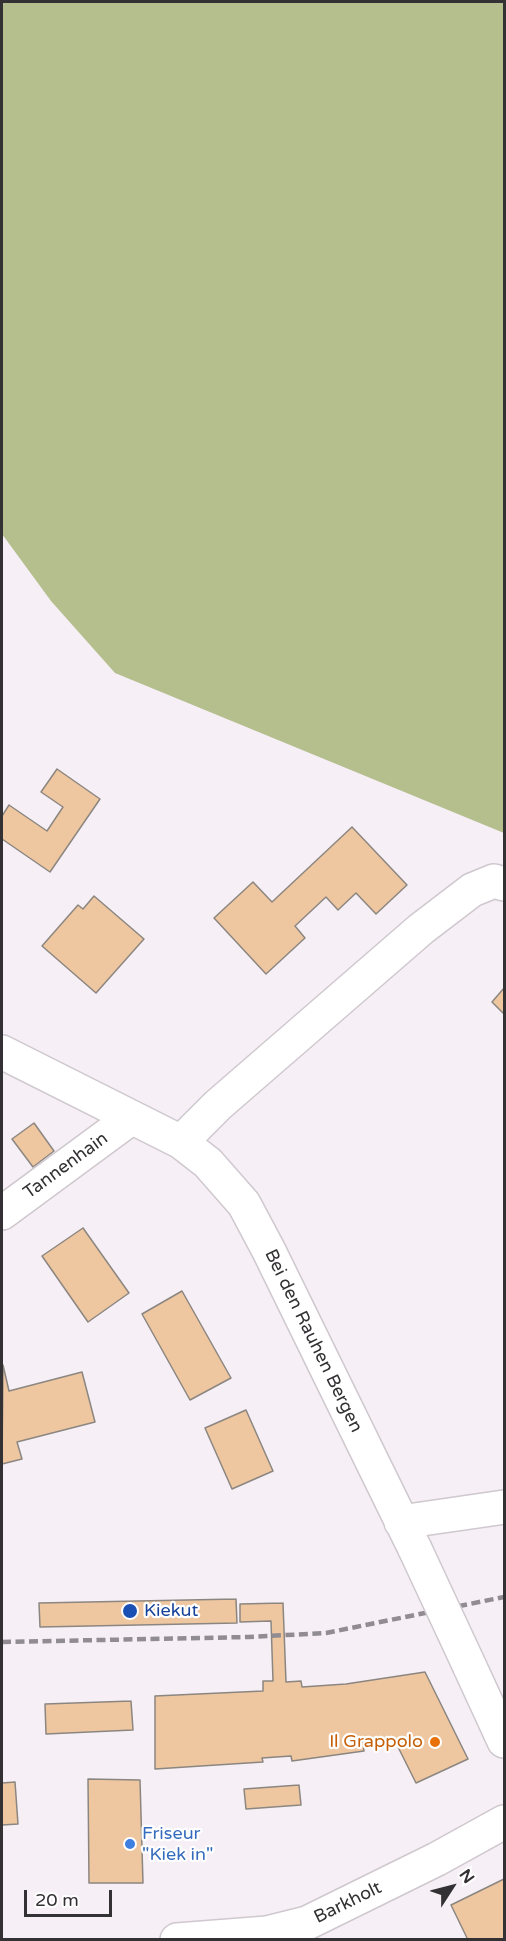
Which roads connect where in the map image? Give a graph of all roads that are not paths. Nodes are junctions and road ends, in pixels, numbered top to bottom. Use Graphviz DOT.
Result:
graph roads {
  1 [pos="504,884"];
  2 [pos="2,1052"];
  3 [pos="131,1118"];
  4 [pos="181,1142"];
  5 [pos="2,1213"];
  6 [pos="504,1507"];
  7 [pos="408,1535"];
  8 [pos="504,1741"];
  9 [pos="504,1822"];
  10 [pos="230,1938"];
  11 [pos="177,1940"];
  1 -- 4 [label="street"];
  2 -- 3 [label="street, Bei den Rauhen Bergen"];
  3 -- 4 [label="street, Bei den Rauhen Bergen"];
  3 -- 5 [label="street, Tannenhain"];
  4 -- 7 [label="street, Bei den Rauhen Bergen"];
  6 -- 7 [label="street"];
  7 -- 8 [label="street, Bei den Rauhen Bergen, bridge"];
  9 -- 10 [label="street, Barkholt"];
  10 -- 11 [label="street, Barkholt"];
}
